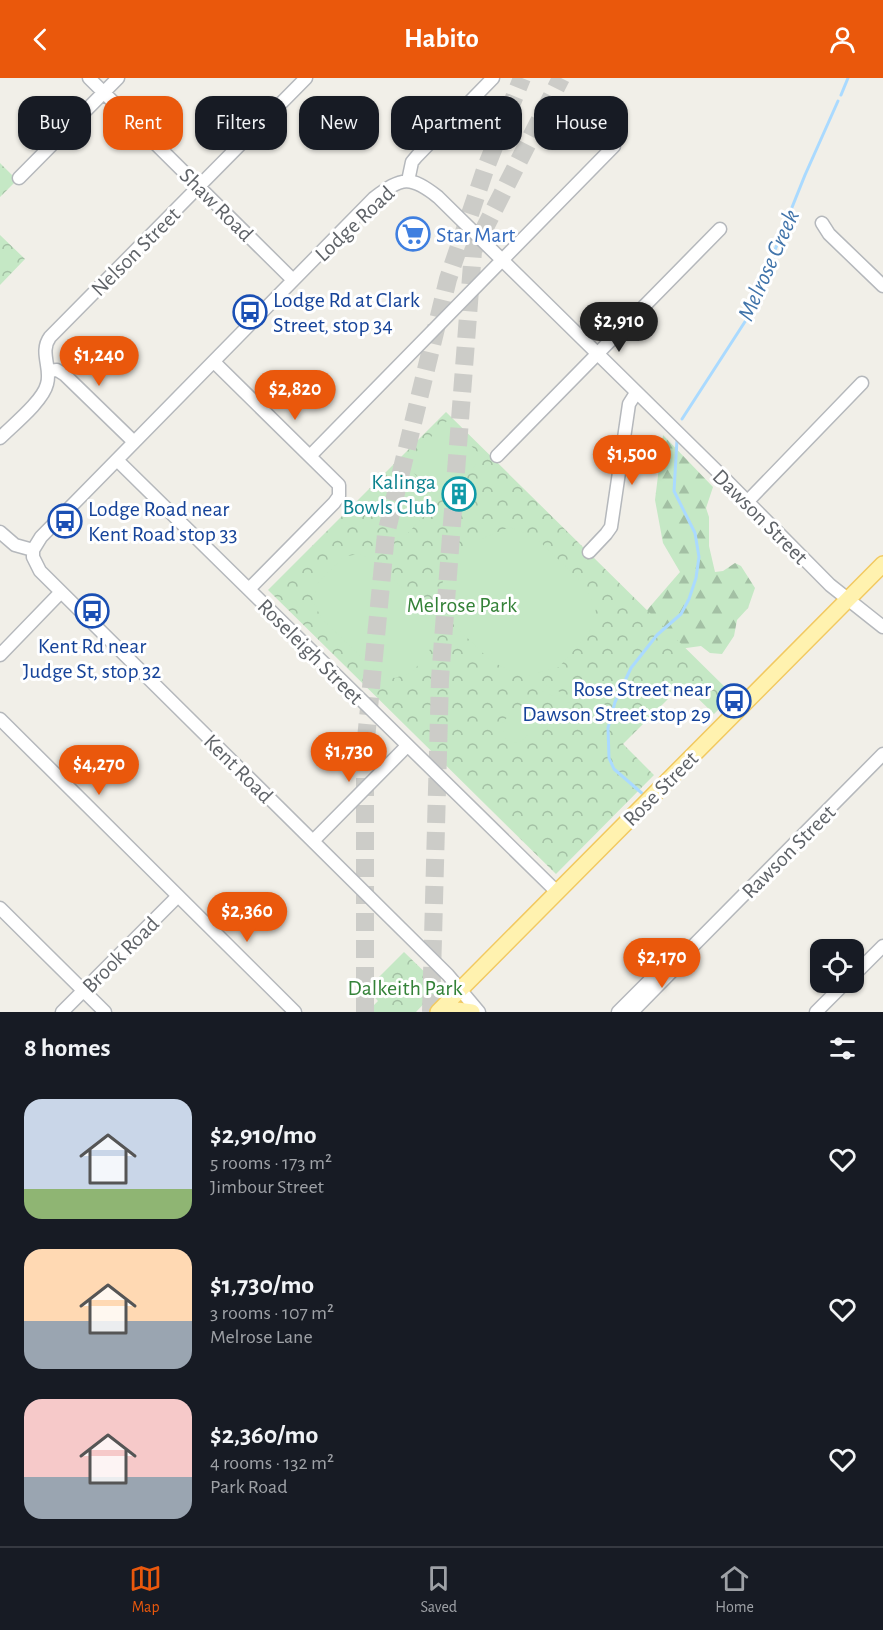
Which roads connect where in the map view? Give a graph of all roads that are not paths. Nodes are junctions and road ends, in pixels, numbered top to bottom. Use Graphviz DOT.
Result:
graph roads {
  1 [pos="89,78"];
  2 [pos="118,78"];
  3 [pos="306,78"];
  4 [pos="493,78"];
  5 [pos="104,93"];
  6 [pos="610,150"];
  7 [pos="20,178"];
  8 [pos="408,181"];
  9 [pos="198,186"];
  10 [pos="822,223"];
  11 [pos="720,229"];
  12 [pos="502,261"];
  13 [pos="294,280"];
  14 [pos="883,286"];
  15 [pos="597,354"];
  16 [pos="214,362"];
  17 [pos="48,371"];
  18 [pos="862,383"];
  19 [pos="636,393"];
  20 [pos="0,438"];
  21 [pos="134,442"];
  22 [pos="310,456"];
  23 [pos="497,456"];
  24 [pos="117,460"];
  25 [pos="747,502"];
  26 [pos="0,532"];
  27 [pos="33,550"];
  28 [pos="589,552"];
  29 [pos="883,564"];
  30 [pos="249,589"];
  31 [pos="61,592"];
  32 [pos="847,599"];
  33 [pos="883,627"];
  34 [pos="0,655"];
  35 [pos="0,718"];
  36 [pos="407,746"];
  37 [pos="883,754"];
  38 [pos="313,841"];
  39 [pos="557,892"];
  40 [pos="178,896"];
  41 [pos="0,908"];
  42 [pos="883,946"];
  43 [pos="692,947"];
  44 [pos="864,965"];
  45 [pos="83,990"];
  46 [pos="461,990"];
  47 [pos="835,993"];
  48 [pos="440,1010"];
  49 [pos="62,1012"];
  50 [pos="105,1012"];
  51 [pos="295,1012"];
  52 [pos="472,1012"];
  53 [pos="479,1012"];
  54 [pos="618,1012"];
  55 [pos="632,1012"];
  56 [pos="816,1012"];
  1 -- 5 [label="street, Shaw Road"];
  2 -- 5 [label="street"];
  3 -- 9 [label="street, Nelson Street"];
  4 -- 8 [label="street, Lodge Road"];
  5 -- 7 [label="street"];
  5 -- 9 [label="street, Shaw Road"];
  6 -- 12 [label="street"];
  8 -- 12 [label="street, Dawson Street"];
  8 -- 13 [label="street, Lodge Road"];
  9 -- 13 [label="street, Shaw Road"];
  9 -- 17 [label="street, Nelson Street"];
  10 -- 14 [label="street"];
  11 -- 15 [label="street"];
  12 -- 15 [label="street, Dawson Street"];
  12 -- 22 [label="street"];
  13 -- 16 [label="street, Lodge Road"];
  15 -- 19 [label="street, Dawson Street"];
  15 -- 23 [label="street"];
  16 -- 21 [label="street, Lodge Road"];
  16 -- 22 [label="street"];
  17 -- 20 [label="street, Nelson Street"];
  17 -- 21 [label="street"];
  18 -- 25 [label="street"];
  19 -- 25 [label="street, Dawson Street"];
  19 -- 28 [label="street"];
  21 -- 24 [label="street, Lodge Road"];
  22 -- 30 [label="street"];
  24 -- 27 [label="street, Lodge Road"];
  24 -- 30 [label="street, Roseleigh Street"];
  25 -- 32 [label="street, Dawson Street"];
  26 -- 27 [label="street"];
  27 -- 31 [label="street, Kent Road"];
  29 -- 32 [label="main road, Rose Street"];
  30 -- 36 [label="street, Roseleigh Street"];
  31 -- 34 [label="street"];
  31 -- 38 [label="street, Kent Road"];
  32 -- 33 [label="street, Dawson Street"];
  32 -- 39 [label="main road, Rose Street"];
  35 -- 40 [label="street"];
  36 -- 38 [label="street"];
  36 -- 39 [label="street, Roseleigh Street"];
  37 -- 43 [label="street, Rawson Street"];
  38 -- 46 [label="street, Kent Road"];
  39 -- 46 [label="main road, Rose Street"];
  40 -- 45 [label="street, Brook Road"];
  40 -- 51 [label="street"];
  41 -- 45 [label="street"];
  42 -- 44 [label="street"];
  43 -- 54 [label="street, Rawson Street"];
  43 -- 55 [label="street, Rawson Street"];
  45 -- 49 [label="street, Brook Road"];
  45 -- 50 [label="street"];
  46 -- 48 [label="main road, Rose Street"];
  46 -- 53 [label="street, Kent Road"];
  47 -- 56 [label="street"];
  48 -- 52 [label="main road"];
}
